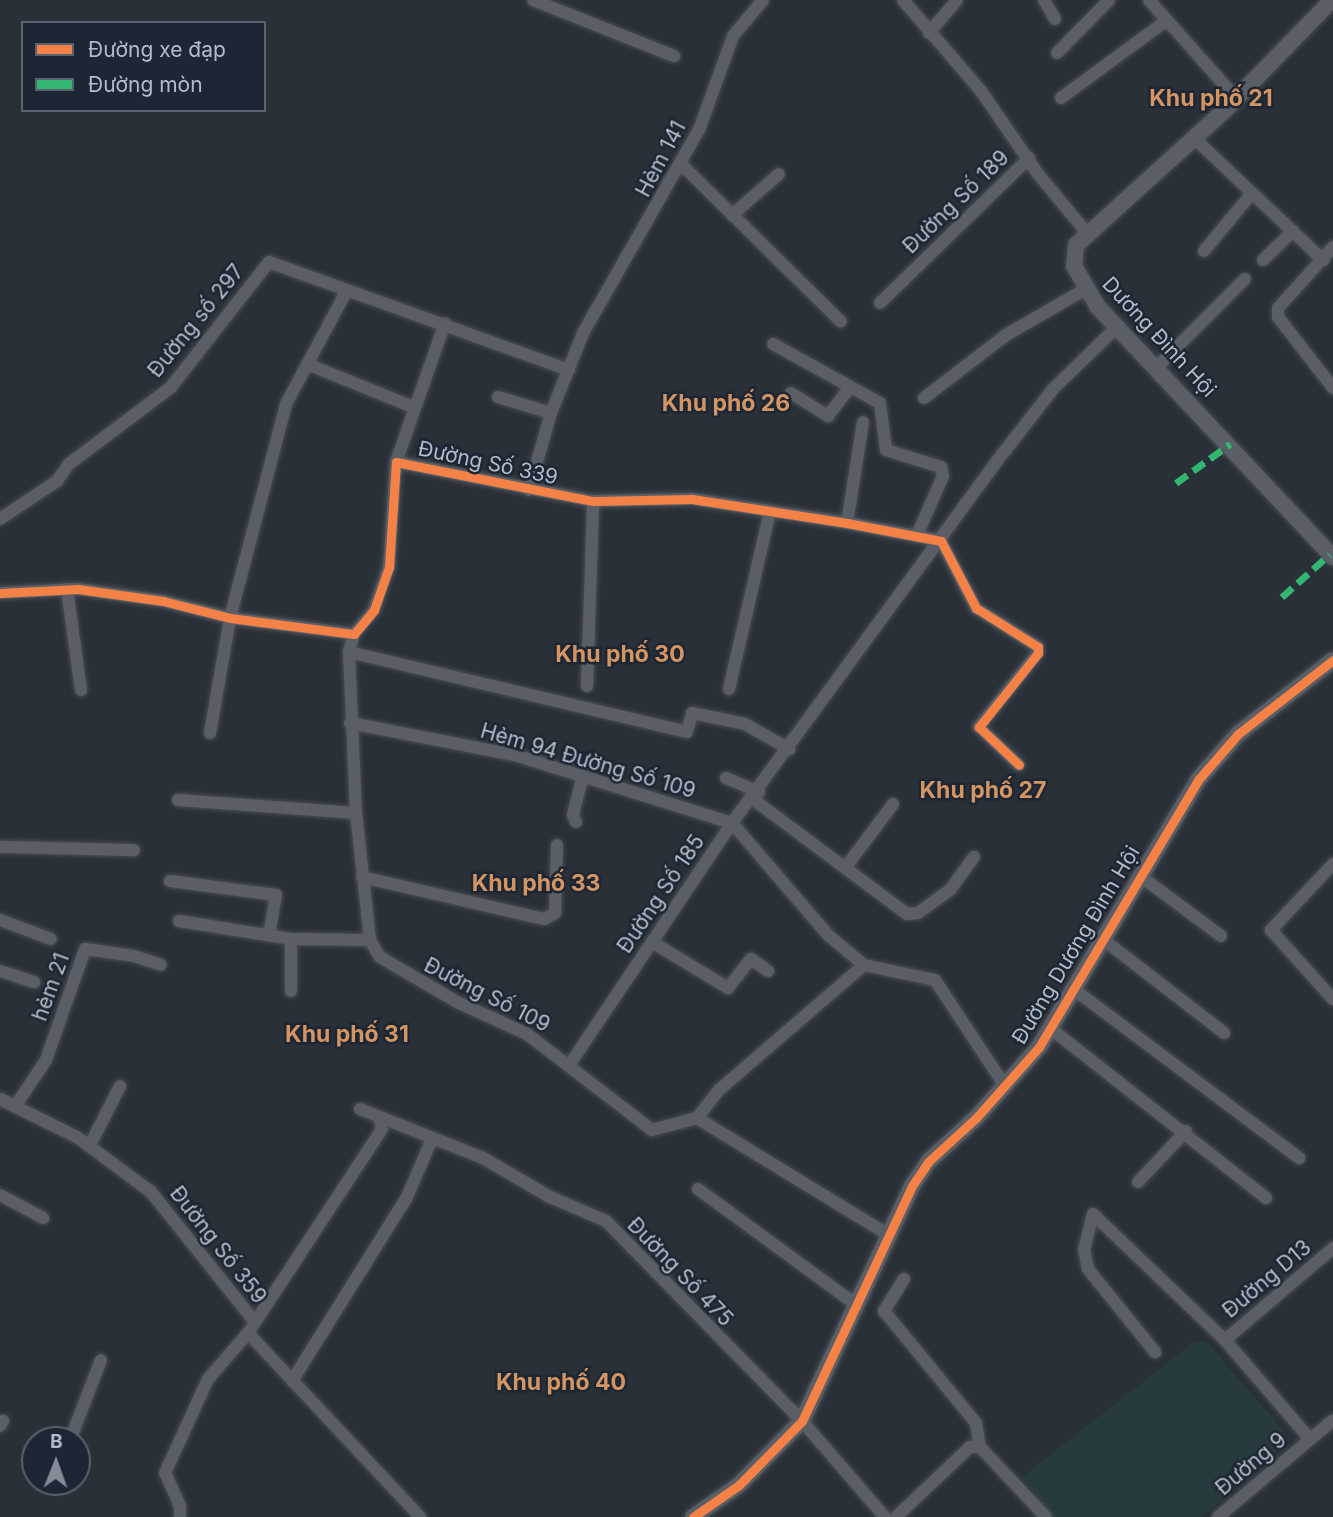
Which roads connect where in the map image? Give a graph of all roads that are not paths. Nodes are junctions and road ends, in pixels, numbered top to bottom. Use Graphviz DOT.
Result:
graph roads {
  1 [pos="533,0"];
  2 [pos="763,0"];
  3 [pos="903,0"];
  4 [pos="957,0"];
  5 [pos="1044,0"];
  6 [pos="1110,0"];
  7 [pos="1149,0"];
  8 [pos="1332,0"];
  9 [pos="1055,19"];
  10 [pos="1166,21"];
  11 [pos="929,33"];
  12 [pos="1056,53"];
  13 [pos="674,56"];
  14 [pos="1061,98"];
  15 [pos="1237,98"];
  16 [pos="1194,138"];
  17 [pos="1028,158"];
  18 [pos="681,166"];
  19 [pos="779,174"];
  20 [pos="1252,193"];
  21 [pos="732,215"];
  22 [pos="1293,231"];
  23 [pos="1087,233"];
  24 [pos="1333,247"];
  25 [pos="1203,251"];
  26 [pos="1262,260"];
  27 [pos="1323,260"];
  28 [pos="1245,279"];
  29 [pos="347,290"];
  30 [pos="1084,290"];
  31 [pos="880,303"];
  32 [pos="841,322"];
  33 [pos="445,323"];
  34 [pos="1118,327"];
  35 [pos="772,344"];
  36 [pos="307,364"];
  37 [pos="1158,366"];
  38 [pos="569,370"];
  39 [pos="849,388"];
  40 [pos="1333,388"];
  41 [pos="791,393"];
  42 [pos="498,397"];
  43 [pos="924,398"];
  44 [pos="413,407"];
  45 [pos="551,413"];
  46 [pos="863,422"];
  47 [pos="396,462"];
  48 [pos="528,490"];
  49 [pos="593,501"];
  50 [pos="770,512"];
  51 [pos="0,519"];
  52 [pos="847,523"];
  53 [pos="917,535"];
  54 [pos="941,541"];
  55 [pos="1333,557"];
  56 [pos="67,589"];
  57 [pos="0,593"];
  58 [pos="230,618"];
  59 [pos="354,634"];
  60 [pos="349,652"];
  61 [pos="1333,660"];
  62 [pos="587,686"];
  63 [pos="729,688"];
  64 [pos="81,690"];
  65 [pos="350,723"];
  66 [pos="210,733"];
  67 [pos="789,749"];
  68 [pos="1018,765"];
  69 [pos="583,775"];
  70 [pos="726,778"];
  71 [pos="756,796"];
  72 [pos="178,800"];
  73 [pos="893,804"];
  74 [pos="355,813"];
  75 [pos="576,822"];
  76 [pos="732,823"];
  77 [pos="557,845"];
  78 [pos="0,847"];
  79 [pos="134,850"];
  80 [pos="974,857"];
  81 [pos="1333,864"];
  82 [pos="845,868"];
  83 [pos="1139,875"];
  84 [pos="362,877"];
  85 [pos="170,881"];
  86 [pos="0,920"];
  87 [pos="179,921"];
  88 [pos="269,934"];
  89 [pos="1221,936"];
  90 [pos="1100,937"];
  91 [pos="51,939"];
  92 [pos="291,939"];
  93 [pos="370,940"];
  94 [pos="652,942"];
  95 [pos="161,965"];
  96 [pos="864,965"];
  97 [pos="0,971"];
  98 [pos="768,971"];
  99 [pos="34,982"];
  100 [pos="1072,988"];
  101 [pos="290,991"];
  102 [pos="1332,995"];
  103 [pos="1050,1028"];
  104 [pos="1224,1032"];
  105 [pos="570,1064"];
  106 [pos="120,1086"];
  107 [pos="1005,1086"];
  108 [pos="0,1099"];
  109 [pos="16,1105"];
  110 [pos="360,1109"];
  111 [pos="698,1118"];
  112 [pos="380,1120"];
  113 [pos="1186,1131"];
  114 [pos="432,1139"];
  115 [pos="90,1145"];
  116 [pos="1299,1158"];
  117 [pos="1138,1182"];
  118 [pos="698,1189"];
  119 [pos="0,1195"];
  120 [pos="1266,1198"];
  121 [pos="43,1218"];
  122 [pos="889,1235"];
  123 [pos="1333,1248"];
  124 [pos="904,1279"];
  125 [pos="855,1304"];
  126 [pos="253,1320"];
  127 [pos="248,1333"];
  128 [pos="1225,1340"];
  129 [pos="1155,1352"];
  130 [pos="101,1360"];
  131 [pos="292,1381"];
  132 [pos="1333,1420"];
  133 [pos="802,1421"];
  134 [pos="75,1426"];
  135 [pos="1310,1439"];
  136 [pos="980,1447"];
  137 [pos="412,1514"];
  138 [pos="180,1517"];
  139 [pos="693,1517"];
  140 [pos="885,1517"];
  141 [pos="897,1517"];
  142 [pos="1046,1517"];
  143 [pos="1218,1517"];
  1 -- 13 [label="street"];
  2 -- 18 [label="street, Hẻm 141"];
  3 -- 11 [label="street, Đường Số 189"];
  4 -- 11 [label="street"];
  5 -- 9 [label="street"];
  6 -- 12 [label="street"];
  7 -- 10 [label="street"];
  8 -- 15 [label="street, Dương Đình Hội"];
  10 -- 14 [label="street"];
  10 -- 15 [label="street"];
  11 -- 17 [label="street, Đường Số 189"];
  15 -- 16 [label="street, Dương Đình Hội"];
  16 -- 20 [label="street"];
  16 -- 23 [label="street, Dương Đình Hội"];
  17 -- 23 [label="street, Đường Số 189"];
  17 -- 31 [label="street, Đường Số 189"];
  18 -- 21 [label="street"];
  18 -- 38 [label="street, Hẻm 141"];
  19 -- 21 [label="street"];
  20 -- 22 [label="street"];
  20 -- 25 [label="street"];
  21 -- 32 [label="street"];
  22 -- 26 [label="street"];
  22 -- 27 [label="street"];
  23 -- 30 [label="street, Dương Đình Hội"];
  24 -- 27 [label="street"];
  27 -- 40 [label="street"];
  28 -- 37 [label="street"];
  29 -- 33 [label="street, Đường số 297"];
  29 -- 36 [label="street"];
  29 -- 51 [label="street, Đường số 297"];
  30 -- 34 [label="street, Dương Đình Hội"];
  30 -- 43 [label="street"];
  33 -- 38 [label="street, Đường số 297"];
  33 -- 44 [label="street"];
  34 -- 37 [label="street, Dương Đình Hội"];
  34 -- 54 [label="street, Đường Số 185"];
  35 -- 39 [label="street"];
  36 -- 44 [label="street"];
  36 -- 58 [label="street"];
  37 -- 55 [label="street, Dương Đình Hội"];
  38 -- 45 [label="street, Hẻm 141"];
  39 -- 41 [label="street"];
  39 -- 53 [label="street"];
  42 -- 45 [label="street"];
  44 -- 47 [label="street"];
  45 -- 48 [label="street, Hẻm 141"];
  46 -- 52 [label="street"];
  47 -- 48 [label="street, Đường Số 339"];
  47 -- 59 [label="street, Đường Số 339"];
  48 -- 49 [label="street, Đường Số 339"];
  49 -- 50 [label="street, Đường Số 339"];
  49 -- 62 [label="street"];
  50 -- 52 [label="street, Đường Số 339"];
  50 -- 63 [label="street"];
  52 -- 53 [label="street, Đường Số 339"];
  53 -- 54 [label="street, Đường Số 339"];
  54 -- 67 [label="street, Đường Số 185"];
  54 -- 68 [label="street"];
  56 -- 57 [label="street"];
  56 -- 58 [label="street"];
  56 -- 64 [label="street"];
  58 -- 59 [label="street"];
  58 -- 66 [label="street"];
  59 -- 60 [label="street"];
  60 -- 65 [label="street"];
  60 -- 67 [label="street"];
  61 -- 83 [label="street, Đường Dương Đình Hội"];
  65 -- 69 [label="street, Hẻm 94 Đường Số 109"];
  65 -- 74 [label="street"];
  67 -- 71 [label="street, Đường Số 185"];
  69 -- 75 [label="street"];
  69 -- 76 [label="street, Hẻm 94 Đường Số 109"];
  70 -- 71 [label="street"];
  71 -- 76 [label="street, Đường Số 185"];
  71 -- 82 [label="street"];
  72 -- 74 [label="street"];
  73 -- 82 [label="street"];
  74 -- 84 [label="street"];
  76 -- 94 [label="street, Đường Số 185"];
  76 -- 96 [label="street"];
  77 -- 84 [label="street"];
  78 -- 79 [label="street"];
  80 -- 82 [label="street"];
  81 -- 102 [label="street"];
  83 -- 89 [label="street"];
  83 -- 90 [label="street, Đường Dương Đình Hội"];
  84 -- 93 [label="street"];
  85 -- 88 [label="street"];
  86 -- 91 [label="street"];
  87 -- 88 [label="street"];
  88 -- 92 [label="street"];
  90 -- 100 [label="street, Đường Dương Đình Hội"];
  90 -- 104 [label="street"];
  92 -- 93 [label="street"];
  92 -- 101 [label="street"];
  93 -- 105 [label="street, Đường Số 109"];
  94 -- 98 [label="street"];
  94 -- 105 [label="street, Đường Số 185"];
  95 -- 109 [label="street, hẻm 21"];
  96 -- 107 [label="street"];
  96 -- 111 [label="street"];
  97 -- 99 [label="street"];
  100 -- 103 [label="street, Đường Dương Đình Hội"];
  100 -- 116 [label="street"];
  103 -- 107 [label="street, Đường Dương Đình Hội"];
  103 -- 113 [label="street"];
  105 -- 111 [label="street, Đường Số 109"];
  106 -- 115 [label="street"];
  107 -- 122 [label="street, Đường Dương Đình Hội"];
  108 -- 109 [label="street, Đường Số 359"];
  109 -- 115 [label="street, Đường Số 359"];
  110 -- 112 [label="street, Đường Số 475"];
  111 -- 122 [label="street"];
  112 -- 114 [label="street, Đường Số 475"];
  112 -- 126 [label="street"];
  113 -- 117 [label="street"];
  113 -- 120 [label="street"];
  114 -- 131 [label="street"];
  114 -- 133 [label="street, Đường Số 475"];
  115 -- 126 [label="street, Đường Số 359"];
  118 -- 125 [label="street"];
  119 -- 121 [label="street"];
  122 -- 125 [label="street, Đường Dương Đình Hội"];
  123 -- 128 [label="street, Đường D13"];
  124 -- 136 [label="street"];
  125 -- 133 [label="street, Đường Dương Đình Hội"];
  126 -- 127 [label="street, Đường Số 359"];
  127 -- 131 [label="street, Đường Số 359"];
  127 -- 138 [label="street"];
  128 -- 129 [label="street"];
  128 -- 135 [label="street"];
  130 -- 134 [label="street"];
  131 -- 137 [label="street, Đường Số 359"];
  132 -- 135 [label="street, Đường 9"];
  133 -- 139 [label="street"];
  133 -- 140 [label="street, Đường Số 475"];
  135 -- 143 [label="street, Đường 9"];
  136 -- 141 [label="street"];
  136 -- 142 [label="street"];
}
